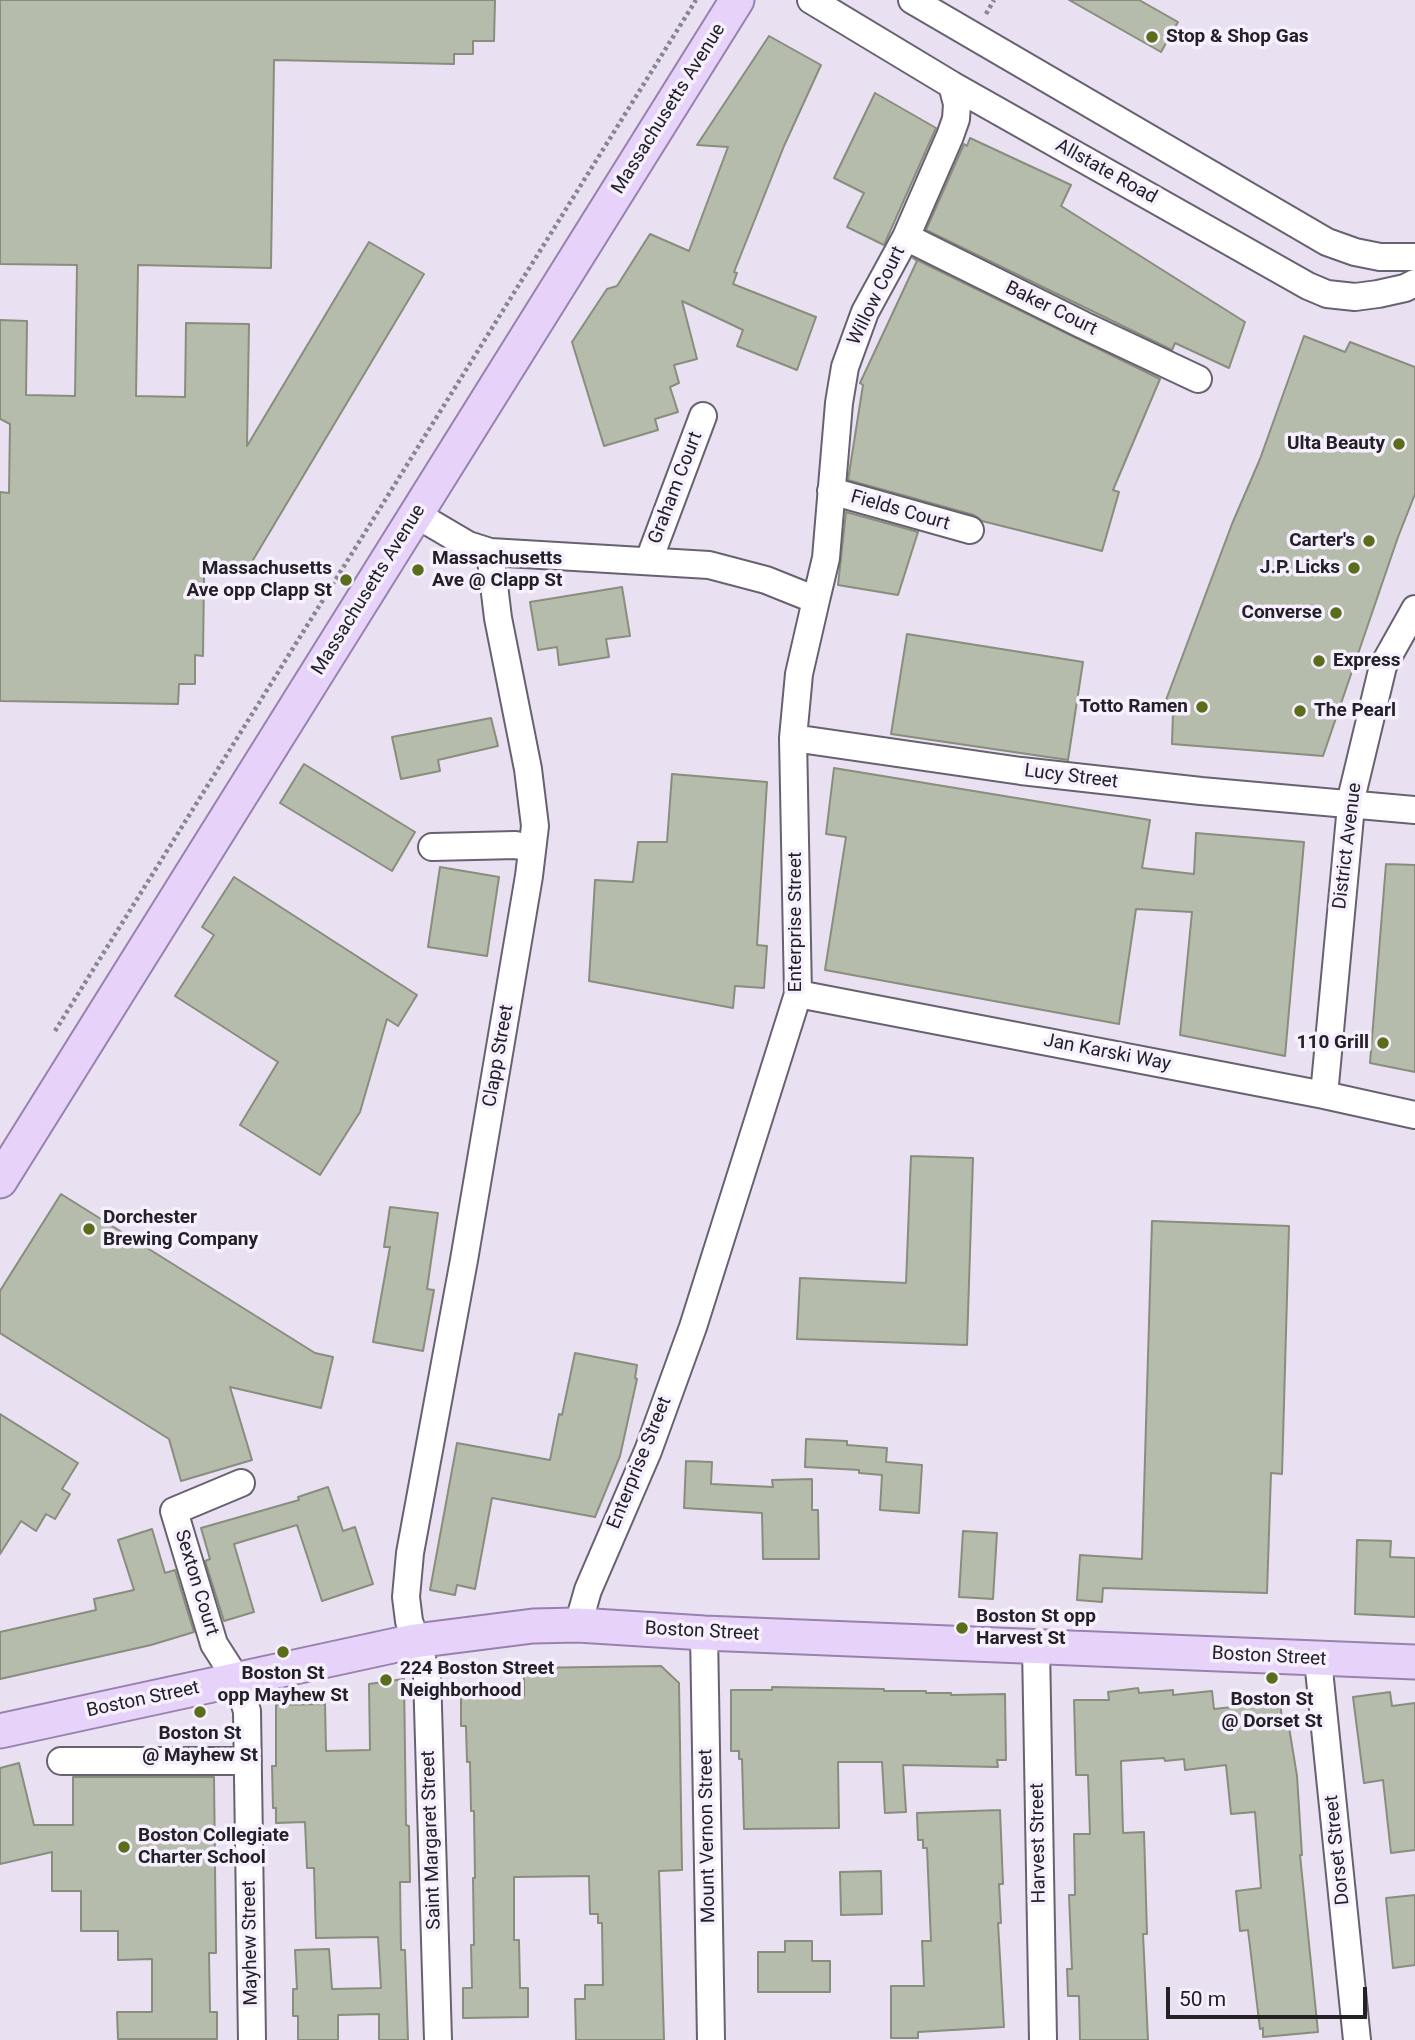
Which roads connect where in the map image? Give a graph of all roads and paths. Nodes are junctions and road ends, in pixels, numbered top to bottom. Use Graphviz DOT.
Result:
graph roads {
  1 [pos="696,0"];
  2 [pos="737,0"];
  3 [pos="811,0"];
  4 [pos="912,0"];
  5 [pos="994,0"];
  6 [pos="982,20"];
  7 [pos="952,85"];
  8 [pos="906,237"];
  9 [pos="1415,257"];
  10 [pos="1415,283"];
  11 [pos="1198,379"];
  12 [pos="703,416"];
  13 [pos="831,491"];
  14 [pos="416,515"];
  15 [pos="970,530"];
  16 [pos="490,552"];
  17 [pos="649,560"];
  18 [pos="816,600"];
  19 [pos="1415,609"];
  20 [pos="793,737"];
  21 [pos="1351,804"];
  22 [pos="1415,810"];
  23 [pos="432,847"];
  24 [pos="532,849"];
  25 [pos="799,994"];
  26 [pos="49,1040"];
  27 [pos="1324,1095"];
  28 [pos="1415,1115"];
  29 [pos="0,1181"];
  30 [pos="241,1483"];
  31 [pos="578,1625"];
  32 [pos="704,1633"];
  33 [pos="415,1641"];
  34 [pos="1036,1646"];
  35 [pos="1318,1660"];
  36 [pos="1415,1662"];
  37 [pos="237,1680"];
  38 [pos="0,1731"];
  39 [pos="61,1761"];
  40 [pos="248,1762"];
  41 [pos="251,2040"];
  42 [pos="438,2040"];
  43 [pos="711,2040"];
  44 [pos="1043,2040"];
  45 [pos="1357,2040"];
  1 -- 26 [label="path, Massachusetts Avenue"];
  2 -- 14 [label="main road, Massachusetts Avenue"];
  3 -- 7 [label="street, Allstate Road"];
  4 -- 9 [label="street"];
  5 -- 6 [label="path"];
  7 -- 8 [label="street, Willow Court"];
  7 -- 10 [label="street, Allstate Road"];
  8 -- 11 [label="street, Baker Court"];
  8 -- 13 [label="street, Willow Court"];
  12 -- 17 [label="street, Graham Court"];
  13 -- 15 [label="street, Fields Court"];
  13 -- 18 [label="street, Willow Court"];
  14 -- 16 [label="street"];
  14 -- 29 [label="main road, Massachusetts Avenue"];
  16 -- 17 [label="street"];
  16 -- 24 [label="street, Clapp Street"];
  17 -- 18 [label="street"];
  18 -- 20 [label="street, Enterprise Street"];
  19 -- 21 [label="street, District Avenue"];
  20 -- 21 [label="street, Lucy Street"];
  20 -- 25 [label="street, Enterprise Street"];
  21 -- 22 [label="street, Lucy Street"];
  21 -- 27 [label="street, District Avenue"];
  23 -- 24 [label="street"];
  24 -- 33 [label="street, Clapp Street"];
  25 -- 27 [label="street, Jan Karski Way"];
  25 -- 31 [label="street, Enterprise Street"];
  27 -- 28 [label="street, Jan Karski Way"];
  30 -- 37 [label="street, Sexton Court"];
  31 -- 32 [label="main road, Boston Street"];
  31 -- 33 [label="main road, Boston Street"];
  32 -- 34 [label="main road, Boston Street"];
  32 -- 43 [label="street, Mount Vernon Street"];
  33 -- 37 [label="main road, Boston Street"];
  33 -- 42 [label="street, Saint Margaret Street"];
  34 -- 35 [label="main road, Boston Street"];
  34 -- 44 [label="street, Harvest Street"];
  35 -- 36 [label="main road, Boston Street"];
  35 -- 45 [label="street, Dorset Street"];
  37 -- 38 [label="main road, Boston Street"];
  37 -- 40 [label="street, Mayhew Street"];
  39 -- 40 [label="street"];
  40 -- 41 [label="street, Mayhew Street"];
}
